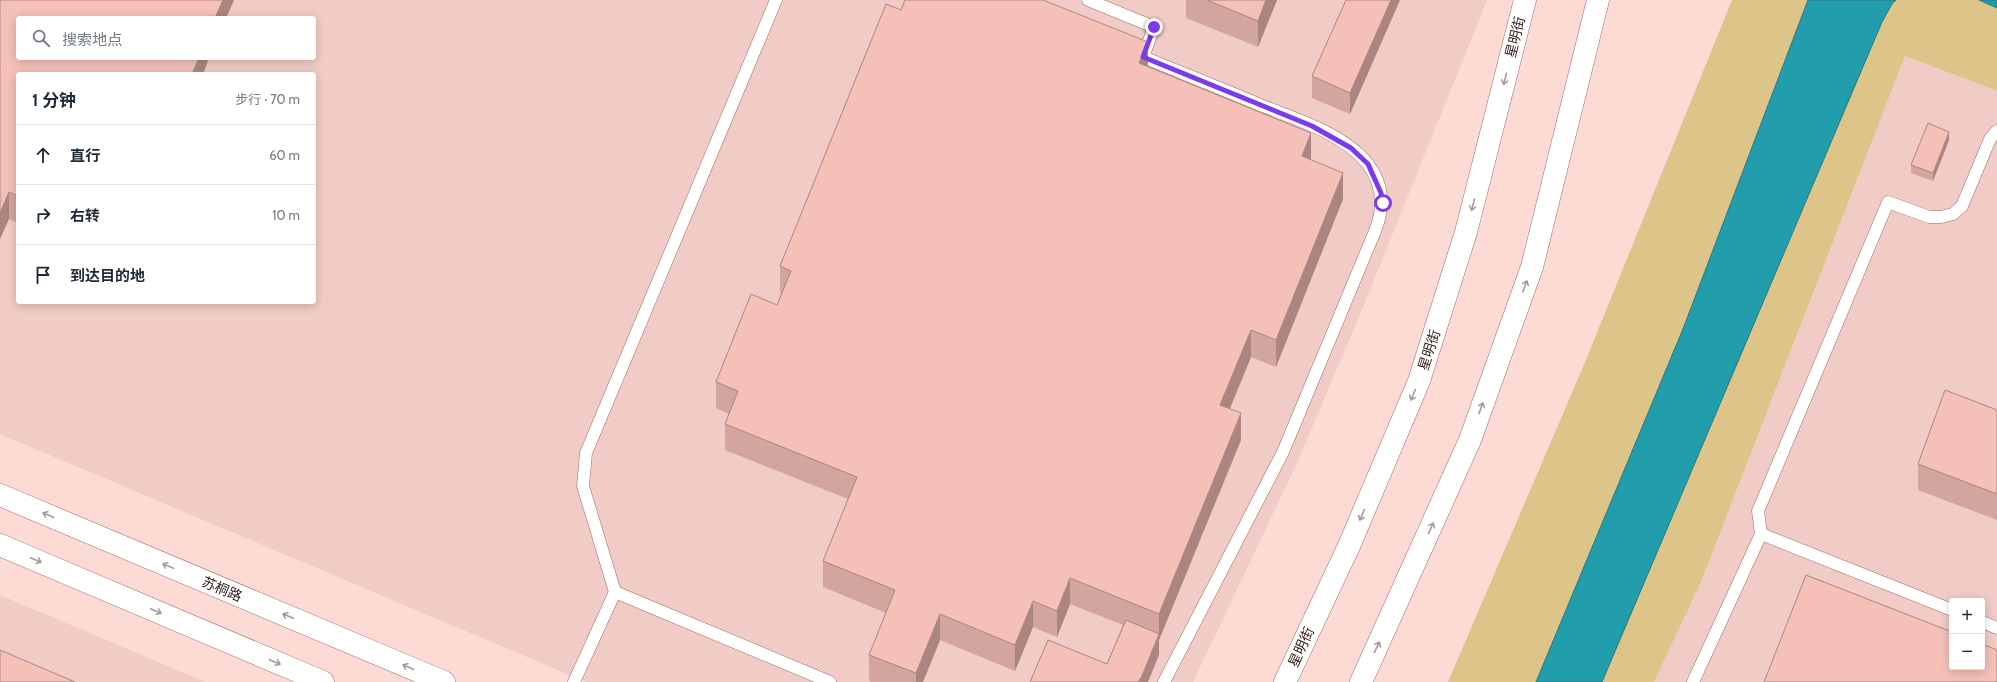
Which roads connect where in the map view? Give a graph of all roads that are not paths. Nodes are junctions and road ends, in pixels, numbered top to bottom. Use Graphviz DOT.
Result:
graph roads {
  1 [pos="776,0"];
  2 [pos="1088,0"];
  3 [pos="1525,0"];
  4 [pos="1598,0"];
  5 [pos="1997,131"];
  6 [pos="0,495"];
  7 [pos="1761,534"];
  8 [pos="0,545"];
  9 [pos="614,592"];
  10 [pos="1949,609"];
  11 [pos="1985,623"];
  12 [pos="1997,628"];
  13 [pos="323,682"];
  14 [pos="444,682"];
  15 [pos="574,682"];
  16 [pos="830,682"];
  17 [pos="1164,682"];
  18 [pos="1285,682"];
  19 [pos="1361,682"];
  20 [pos="1693,682"];
  1 -- 9 [label="lane"];
  2 -- 17 [label="lane"];
  3 -- 18 [label="main road, 星明街, one-way"];
  19 -- 4 [label="main road, one-way"];
  5 -- 7 [label="lane"];
  14 -- 6 [label="main road, 苏桐路, one-way"];
  7 -- 10 [label="lane"];
  7 -- 20 [label="lane"];
  8 -- 13 [label="main road, one-way"];
  9 -- 15 [label="lane"];
  9 -- 16 [label="lane"];
  11 -- 12 [label="lane"];
}
